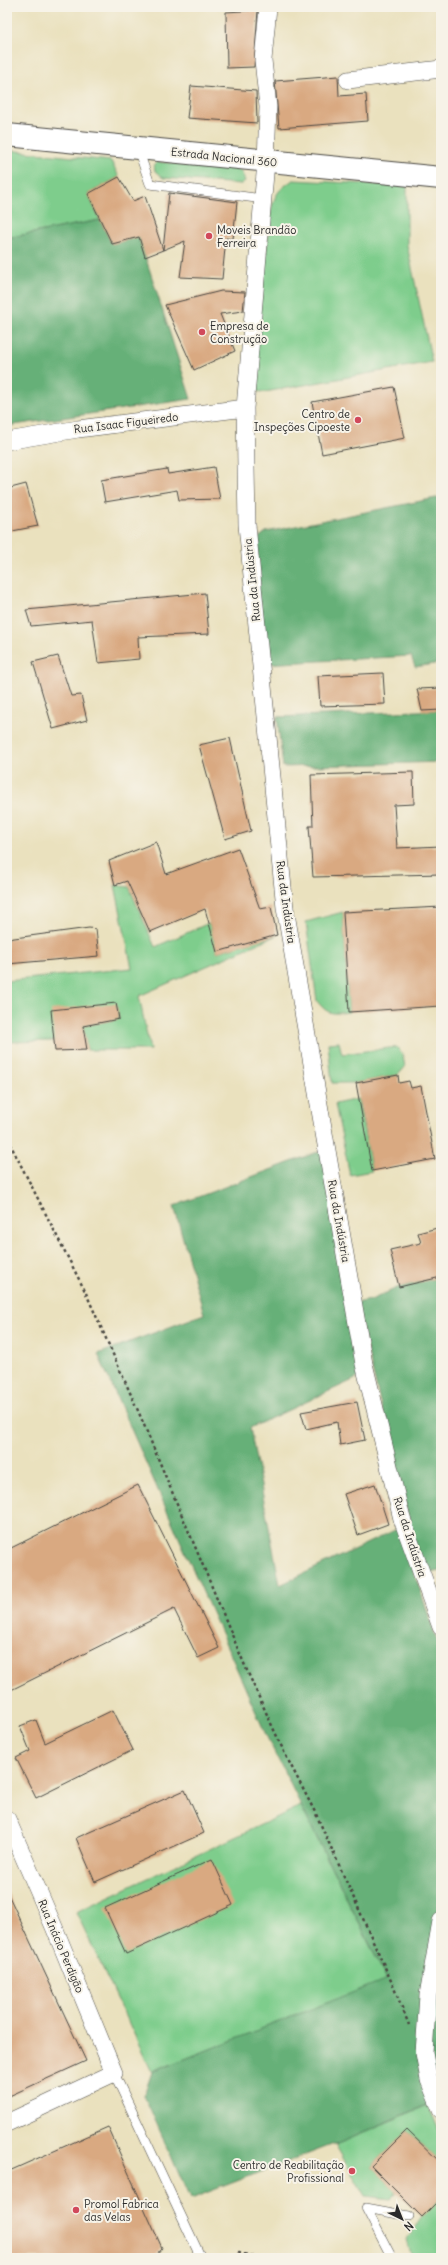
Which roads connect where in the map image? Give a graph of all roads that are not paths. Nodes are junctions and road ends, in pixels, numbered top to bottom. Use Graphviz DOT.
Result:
graph roads {
  1 [pos="268,7"];
  2 [pos="441,69"];
  3 [pos="348,80"];
  4 [pos="7,136"];
  5 [pos="138,147"];
  6 [pos="266,162"];
  7 [pos="441,178"];
  8 [pos="262,199"];
  9 [pos="245,408"];
  10 [pos="7,441"];
  11 [pos="441,1627"];
  12 [pos="7,1819"];
  13 [pos="441,1921"];
  14 [pos="114,2073"];
  15 [pos="441,2110"];
  16 [pos="7,2123"];
  17 [pos="409,2216"];
  18 [pos="201,2258"];
  19 [pos="392,2258"];
  1 -- 6 [label="street, Rua da Indústria"];
  2 -- 3 [label="street"];
  4 -- 5 [label="main road, Estrada Nacional 360"];
  5 -- 6 [label="main road, Estrada Nacional 360"];
  5 -- 8 [label="lane"];
  6 -- 7 [label="main road, Estrada Nacional 360"];
  6 -- 8 [label="street, Rua da Indústria"];
  8 -- 9 [label="street, Rua da Indústria"];
  9 -- 10 [label="street, Rua Isaac Figueiredo"];
  9 -- 11 [label="street, Rua da Indústria"];
  12 -- 14 [label="street, Rua Inácio Perdigão"];
  13 -- 15 [label="street"];
  14 -- 16 [label="street"];
  14 -- 18 [label="lane"];
  17 -- 19 [label="lane"];
}
